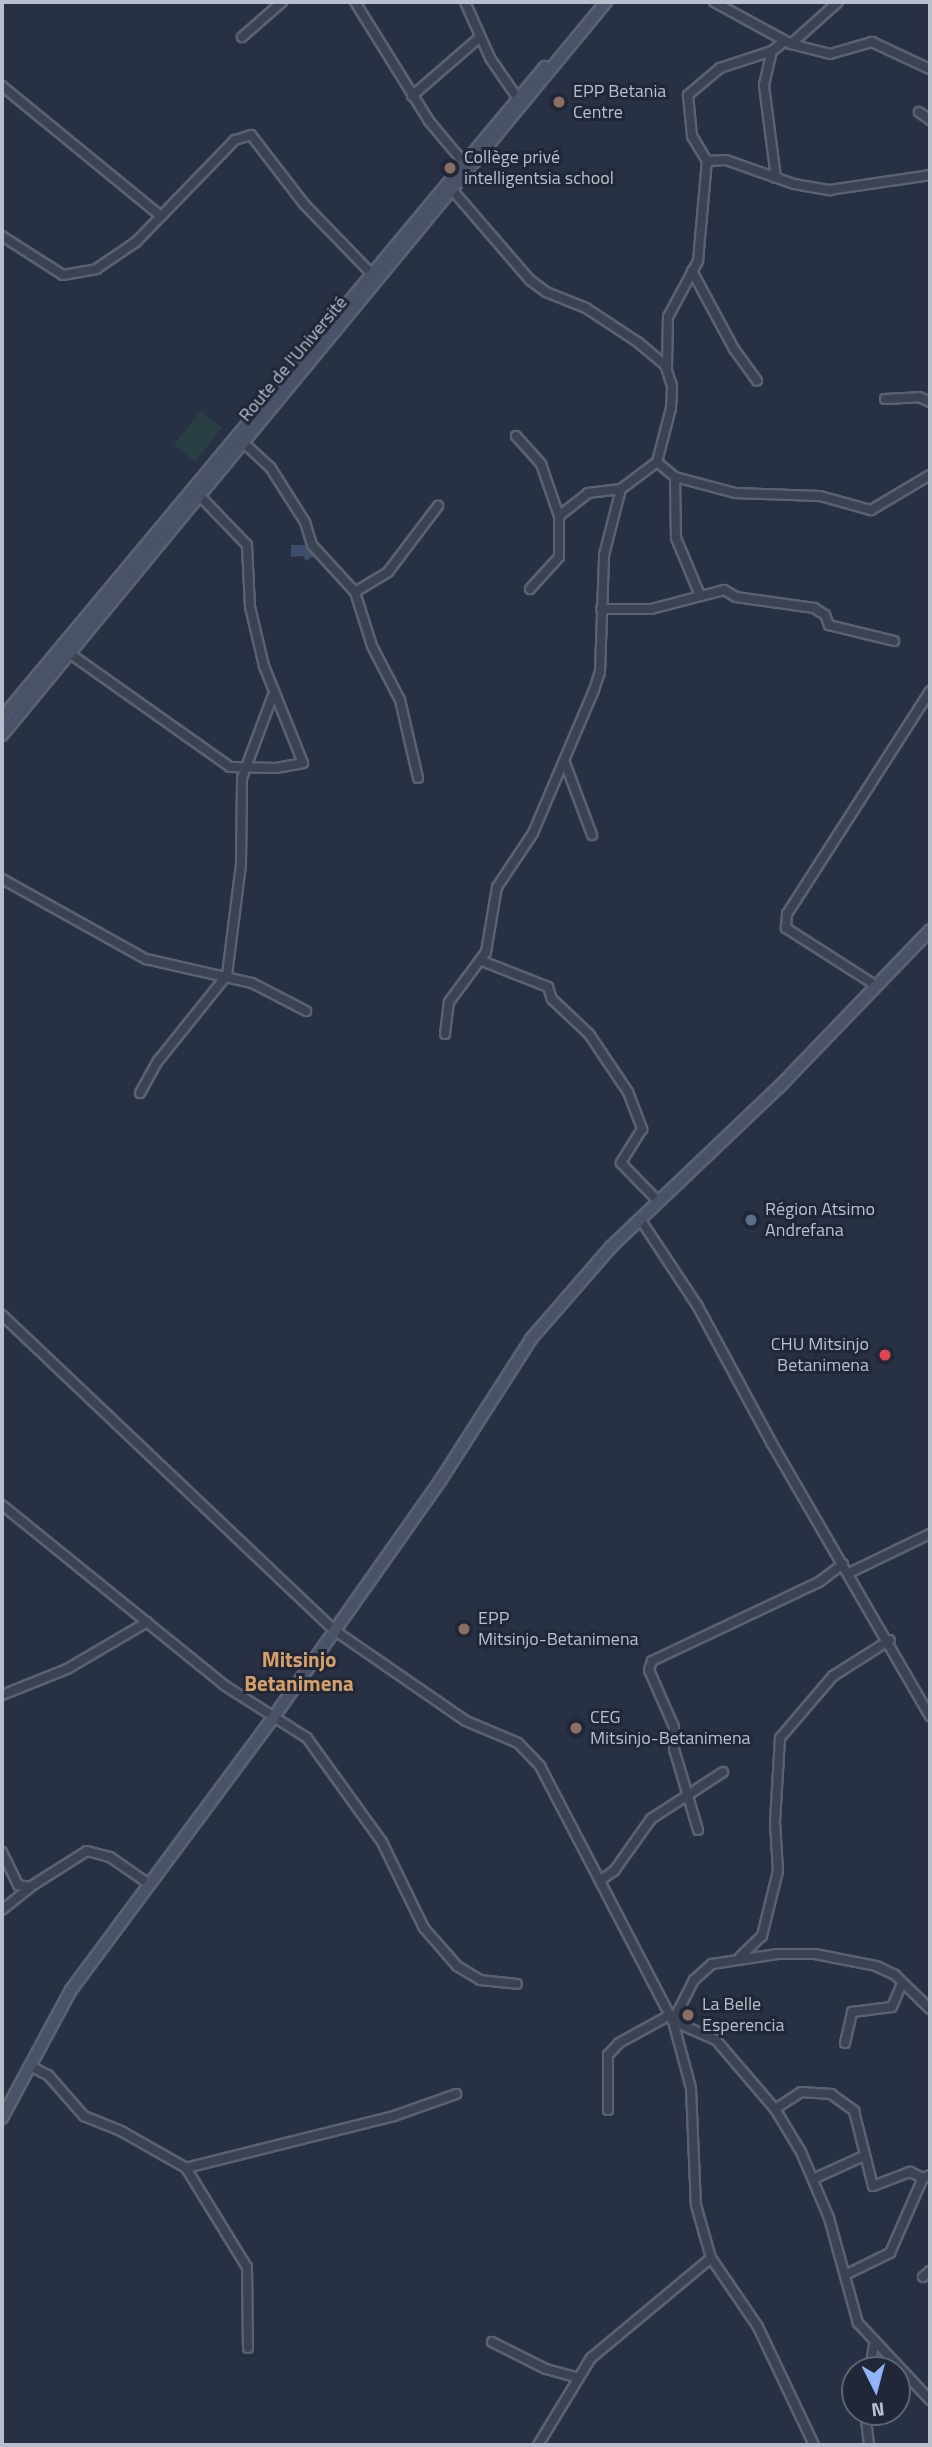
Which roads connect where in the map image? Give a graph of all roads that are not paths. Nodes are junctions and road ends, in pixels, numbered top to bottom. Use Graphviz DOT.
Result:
graph roads {
  1 [pos="282,2"];
  2 [pos="355,2"];
  3 [pos="466,2"];
  4 [pos="597,2"];
  5 [pos="606,2"];
  6 [pos="713,2"];
  7 [pos="838,2"];
  8 [pos="242,37"];
  9 [pos="480,37"];
  10 [pos="788,43"];
  11 [pos="772,51"];
  12 [pos="930,69"];
  13 [pos="2,86"];
  14 [pos="412,96"];
  15 [pos="519,100"];
  16 [pos="919,112"];
  17 [pos="930,120"];
  18 [pos="707,161"];
  19 [pos="465,164"];
  20 [pos="930,174"];
  21 [pos="776,178"];
  22 [pos="454,192"];
  23 [pos="161,216"];
  24 [pos="2,236"];
  25 [pos="692,271"];
  26 [pos="371,273"];
  27 [pos="667,368"];
  28 [pos="757,381"];
  29 [pos="885,399"];
  30 [pos="930,402"];
  31 [pos="516,436"];
  32 [pos="245,444"];
  33 [pos="657,462"];
  34 [pos="930,475"];
  35 [pos="675,477"];
  36 [pos="621,489"];
  37 [pos="200,496"];
  38 [pos="439,506"];
  39 [pos="559,516"];
  40 [pos="530,589"];
  41 [pos="355,592"];
  42 [pos="699,593"];
  43 [pos="601,609"];
  44 [pos="894,641"];
  45 [pos="69,653"];
  46 [pos="930,691"];
  47 [pos="273,695"];
  48 [pos="2,718"];
  49 [pos="2,735"];
  50 [pos="565,764"];
  51 [pos="246,769"];
  52 [pos="418,778"];
  53 [pos="592,835"];
  54 [pos="2,879"];
  55 [pos="930,930"];
  56 [pos="481,961"];
  57 [pos="226,975"];
  58 [pos="875,985"];
  59 [pos="306,1011"];
  60 [pos="445,1034"];
  61 [pos="140,1093"];
  62 [pos="658,1201"];
  63 [pos="640,1219"];
  64 [pos="2,1315"];
  65 [pos="2,1505"];
  66 [pos="930,1534"];
  67 [pos="843,1564"];
  68 [pos="849,1573"];
  69 [pos="147,1622"];
  70 [pos="334,1630"];
  71 [pos="890,1640"];
  72 [pos="2,1695"];
  73 [pos="930,1716"];
  74 [pos="273,1718"];
  75 [pos="723,1772"];
  76 [pos="690,1792"];
  77 [pos="698,1830"];
  78 [pos="2,1852"];
  79 [pos="10,1871"];
  80 [pos="2,1877"];
  81 [pos="601,1880"];
  82 [pos="149,1884"];
  83 [pos="30,1887"];
  84 [pos="2,1910"];
  85 [pos="740,1958"];
  86 [pos="517,1984"];
  87 [pos="902,1984"];
  88 [pos="930,2009"];
  89 [pos="671,2018"];
  90 [pos="845,2043"];
  91 [pos="30,2066"];
  92 [pos="456,2094"];
  93 [pos="775,2109"];
  94 [pos="608,2110"];
  95 [pos="2,2118"];
  96 [pos="864,2156"];
  97 [pos="186,2168"];
  98 [pos="926,2177"];
  99 [pos="813,2179"];
  100 [pos="711,2258"];
  101 [pos="847,2274"];
  102 [pos="492,2342"];
  103 [pos="874,2345"];
  104 [pos="248,2348"];
  105 [pos="872,2356"];
  106 [pos="576,2377"];
  107 [pos="930,2400"];
  108 [pos="867,2426"];
  109 [pos="538,2445"];
  110 [pos="814,2445"];
  111 [pos="869,2445"];
  1 -- 8 [label="street"];
  2 -- 14 [label="street"];
  3 -- 9 [label="street"];
  4 -- 15 [label="main road, Route de l'Université"];
  5 -- 22 [label="main road, Route de l'Université"];
  6 -- 10 [label="street"];
  7 -- 10 [label="street"];
  9 -- 14 [label="street"];
  9 -- 15 [label="street"];
  10 -- 11 [label="street"];
  10 -- 12 [label="street"];
  11 -- 18 [label="street"];
  11 -- 21 [label="street"];
  13 -- 23 [label="street"];
  14 -- 19 [label="street"];
  15 -- 19 [label="main road, Route de l'Université"];
  16 -- 17 [label="street"];
  18 -- 21 [label="street"];
  18 -- 25 [label="street"];
  19 -- 26 [label="main road, Route de l'Université"];
  20 -- 21 [label="street"];
  22 -- 27 [label="street"];
  22 -- 32 [label="main road, Route de l'Université"];
  23 -- 24 [label="street"];
  23 -- 26 [label="street"];
  25 -- 27 [label="street"];
  25 -- 28 [label="street"];
  26 -- 48 [label="main road, Route de l'Université"];
  27 -- 33 [label="street"];
  29 -- 30 [label="street"];
  31 -- 39 [label="street"];
  32 -- 37 [label="main road, Route de l'Université"];
  32 -- 41 [label="street"];
  33 -- 35 [label="street"];
  33 -- 36 [label="street"];
  34 -- 35 [label="street"];
  35 -- 42 [label="street"];
  36 -- 39 [label="street"];
  36 -- 43 [label="street"];
  37 -- 45 [label="main road, Route de l'Université"];
  37 -- 47 [label="street"];
  38 -- 41 [label="street"];
  39 -- 40 [label="street"];
  41 -- 52 [label="street"];
  42 -- 43 [label="street"];
  42 -- 44 [label="street"];
  43 -- 50 [label="street"];
  45 -- 49 [label="main road, Route de l'Université"];
  45 -- 51 [label="street"];
  46 -- 58 [label="street"];
  47 -- 51 [label="street"];
  47 -- 51 [label="street"];
  50 -- 53 [label="street"];
  50 -- 56 [label="street"];
  51 -- 57 [label="street"];
  54 -- 57 [label="street"];
  55 -- 58 [label="main road"];
  56 -- 60 [label="street"];
  56 -- 62 [label="street"];
  57 -- 59 [label="street"];
  57 -- 61 [label="street"];
  58 -- 62 [label="main road"];
  62 -- 63 [label="main road"];
  63 -- 67 [label="street"];
  63 -- 70 [label="main road"];
  64 -- 70 [label="street"];
  65 -- 69 [label="street"];
  66 -- 68 [label="street"];
  67 -- 68 [label="street"];
  67 -- 76 [label="street"];
  68 -- 71 [label="street"];
  69 -- 72 [label="street"];
  69 -- 74 [label="street"];
  70 -- 74 [label="main road"];
  70 -- 81 [label="street"];
  71 -- 73 [label="street"];
  71 -- 85 [label="street"];
  74 -- 82 [label="main road"];
  74 -- 86 [label="street"];
  75 -- 76 [label="street"];
  76 -- 77 [label="street"];
  76 -- 81 [label="street"];
  78 -- 79 [label="street"];
  79 -- 80 [label="street"];
  79 -- 83 [label="street"];
  81 -- 89 [label="street"];
  82 -- 83 [label="street"];
  82 -- 91 [label="main road"];
  83 -- 84 [label="street"];
  85 -- 87 [label="street"];
  85 -- 89 [label="street"];
  87 -- 88 [label="street"];
  87 -- 90 [label="street"];
  89 -- 93 [label="street"];
  89 -- 94 [label="street"];
  89 -- 100 [label="street"];
  91 -- 95 [label="main road"];
  91 -- 97 [label="street"];
  92 -- 97 [label="street"];
  93 -- 96 [label="street"];
  93 -- 99 [label="street"];
  96 -- 98 [label="street"];
  96 -- 99 [label="street"];
  97 -- 104 [label="street"];
  98 -- 101 [label="street"];
  99 -- 101 [label="street"];
  100 -- 106 [label="street"];
  100 -- 110 [label="street"];
  101 -- 103 [label="street"];
  102 -- 106 [label="street"];
  103 -- 105 [label="street"];
  103 -- 107 [label="street"];
  106 -- 109 [label="street"];
  108 -- 111 [label="street"];
}
